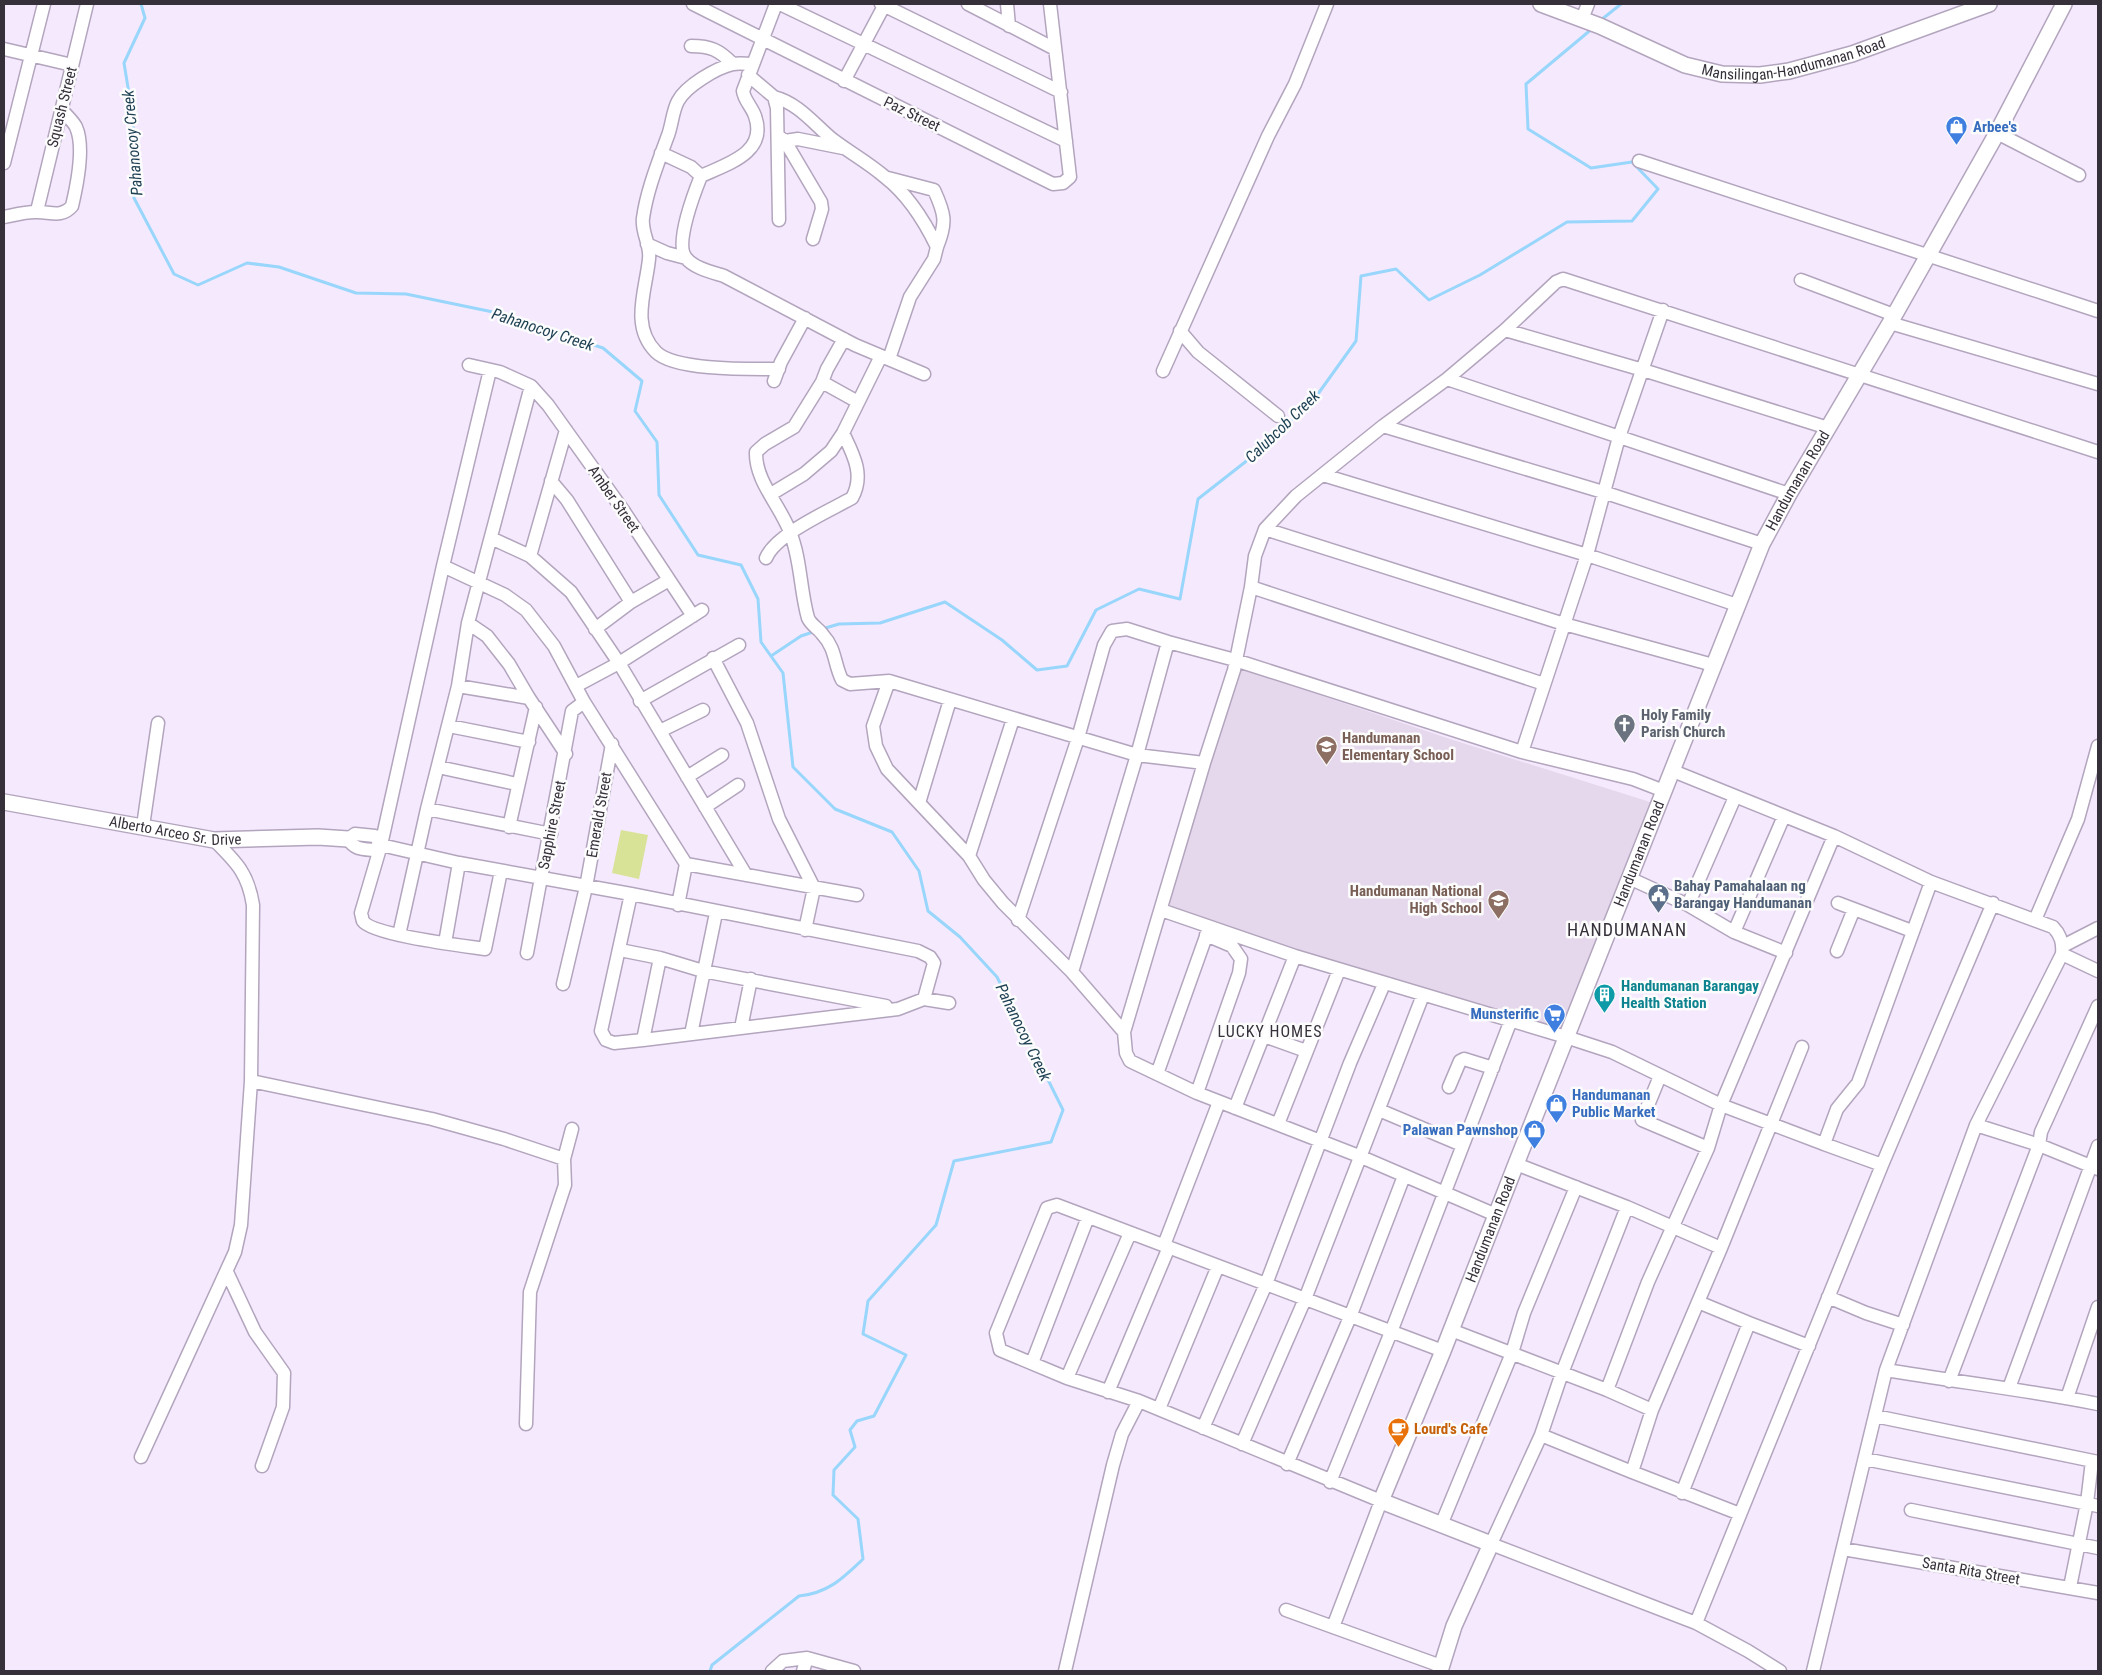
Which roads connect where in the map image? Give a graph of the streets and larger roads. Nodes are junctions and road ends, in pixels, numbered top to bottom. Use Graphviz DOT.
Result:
graph roads {
  1 [pos="44,4"];
  2 [pos="88,4"];
  3 [pos="694,4"];
  4 [pos="776,4"];
  5 [pos="780,4"];
  6 [pos="883,4"];
  7 [pos="968,4"];
  8 [pos="1007,4"];
  9 [pos="1050,4"];
  10 [pos="1327,4"];
  11 [pos="1541,4"];
  12 [pos="1588,4"];
  13 [pos="1989,4"];
  14 [pos="2064,4"];
  15 [pos="1583,19"];
  16 [pos="1009,26"];
  17 [pos="763,37"];
  18 [pos="864,43"];
  19 [pos="691,46"];
  20 [pos="4,49"];
  21 [pos="1055,49"];
  22 [pos="32,55"];
  23 [pos="72,64"];
  24 [pos="733,64"];
  25 [pos="750,70"];
  26 [pos="844,81"];
  27 [pos="1060,92"];
  28 [pos="774,97"];
  29 [pos="61,109"];
  30 [pos="1997,133"];
  31 [pos="781,138"];
  32 [pos="1066,141"];
  33 [pos="846,149"];
  34 [pos="660,153"];
  35 [pos="1640,161"];
  36 [pos="4,163"];
  37 [pos="2079,175"];
  38 [pos="701,176"];
  39 [pos="886,177"];
  40 [pos="37,211"];
  41 [pos="4,217"];
  42 [pos="779,220"];
  43 [pos="813,240"];
  44 [pos="647,244"];
  45 [pos="937,248"];
  46 [pos="1928,256"];
  47 [pos="686,258"];
  48 [pos="1801,280"];
  49 [pos="1663,310"];
  50 [pos="2098,311"];
  51 [pos="805,318"];
  52 [pos="1892,319"];
  53 [pos="1504,330"];
  54 [pos="1180,332"];
  55 [pos="844,339"];
  56 [pos="885,358"];
  57 [pos="469,365"];
  58 [pos="779,369"];
  59 [pos="490,370"];
  60 [pos="1644,370"];
  61 [pos="1163,371"];
  62 [pos="924,374"];
  63 [pos="1859,374"];
  64 [pos="1447,379"];
  65 [pos="774,381"];
  66 [pos="822,382"];
  67 [pos="2098,384"];
  68 [pos="530,386"];
  69 [pos="858,402"];
  70 [pos="1278,416"];
  71 [pos="1383,426"];
  72 [pos="1828,428"];
  73 [pos="566,430"];
  74 [pos="843,433"];
  75 [pos="1619,437"];
  76 [pos="2098,452"];
  77 [pos="1323,475"];
  78 [pos="552,481"];
  79 [pos="1603,492"];
  80 [pos="771,494"];
  81 [pos="1789,494"];
  82 [pos="1265,529"];
  83 [pos="791,533"];
  84 [pos="491,538"];
  85 [pos="1762,544"];
  86 [pos="1587,555"];
  87 [pos="530,556"];
  88 [pos="766,558"];
  89 [pos="443,566"];
  90 [pos="670,580"];
  91 [pos="479,583"];
  92 [pos="1251,586"];
  93 [pos="632,602"];
  94 [pos="1737,604"];
  95 [pos="468,623"];
  96 [pos="1564,624"];
  97 [pos="595,629"];
  98 [pos="1168,642"];
  99 [pos="739,645"];
  100 [pos="713,658"];
  101 [pos="1235,660"];
  102 [pos="619,662"];
  103 [pos="1714,665"];
  104 [pos="889,681"];
  105 [pos="1544,684"];
  106 [pos="458,686"];
  107 [pos="576,686"];
  108 [pos="950,700"];
  109 [pos="640,701"];
  110 [pos="532,702"];
  111 [pos="584,702"];
  112 [pos="702,710"];
  113 [pos="1013,719"];
  114 [pos="158,723"];
  115 [pos="449,726"];
  116 [pos="660,731"];
  117 [pos="1078,738"];
  118 [pos="529,742"];
  119 [pos="612,744"];
  120 [pos="2098,746"];
  121 [pos="1522,752"];
  122 [pos="566,754"];
  123 [pos="722,754"];
  124 [pos="1137,755"];
  125 [pos="1204,764"];
  126 [pos="438,767"];
  127 [pos="1672,771"];
  128 [pos="687,777"];
  129 [pos="517,784"];
  130 [pos="738,785"];
  131 [pos="1664,791"];
  132 [pos="1735,797"];
  133 [pos="4,802"];
  134 [pos="919,804"];
  135 [pos="705,807"];
  136 [pos="427,809"];
  137 [pos="1784,816"];
  138 [pos="143,826"];
  139 [pos="508,827"];
  140 [pos="550,834"];
  141 [pos="1834,836"];
  142 [pos="348,839"];
  143 [pos="214,840"];
  144 [pos="381,845"];
  145 [pos="417,852"];
  146 [pos="969,856"];
  147 [pos="459,863"];
  148 [pos="686,864"];
  149 [pos="501,871"];
  150 [pos="746,875"];
  151 [pos="1629,878"];
  152 [pos="541,879"];
  153 [pos="1931,882"];
  154 [pos="586,887"];
  155 [pos="814,888"];
  156 [pos="631,894"];
  157 [pos="857,895"];
  158 [pos="1838,903"];
  159 [pos="1993,903"];
  160 [pos="678,905"];
  161 [pos="1688,905"];
  162 [pos="1854,909"];
  163 [pos="1161,910"];
  164 [pos="716,912"];
  165 [pos="1018,920"];
  166 [pos="2035,920"];
  167 [pos="2098,928"];
  168 [pos="805,930"];
  169 [pos="1208,931"];
  170 [pos="1912,931"];
  171 [pos="1734,932"];
  172 [pos="399,935"];
  173 [pos="445,943"];
  174 [pos="620,950"];
  175 [pos="2062,950"];
  176 [pos="1837,951"];
  177 [pos="527,953"];
  178 [pos="1786,953"];
  179 [pos="1295,956"];
  180 [pos="660,958"];
  181 [pos="1339,970"];
  182 [pos="703,971"];
  183 [pos="2098,971"];
  184 [pos="1072,972"];
  185 [pos="751,979"];
  186 [pos="563,984"];
  187 [pos="1384,984"];
  188 [pos="1423,995"];
  189 [pos="924,999"];
  190 [pos="949,1003"];
  191 [pos="2098,1006"];
  192 [pos="898,1008"];
  193 [pos="1511,1020"];
  194 [pos="741,1028"];
  195 [pos="1124,1032"];
  196 [pos="691,1034"];
  197 [pos="1264,1036"];
  198 [pos="1566,1037"];
  199 [pos="643,1040"];
  200 [pos="1802,1048"];
  201 [pos="1306,1051"];
  202 [pos="1492,1068"];
  203 [pos="1157,1074"];
  204 [pos="1660,1076"];
  205 [pos="252,1081"];
  206 [pos="1449,1087"];
  207 [pos="1197,1093"];
  208 [pos="1219,1102"];
  209 [pos="1721,1105"];
  210 [pos="1234,1108"];
  211 [pos="1379,1110"];
  212 [pos="1278,1124"];
  213 [pos="1770,1124"];
  214 [pos="1976,1125"];
  215 [pos="572,1128"];
  216 [pos="1319,1142"];
  217 [pos="1824,1144"];
  218 [pos="1462,1145"];
  219 [pos="2039,1145"];
  220 [pos="2098,1146"];
  221 [pos="1708,1148"];
  222 [pos="1360,1156"];
  223 [pos="564,1159"];
  224 [pos="1516,1164"];
  225 [pos="1882,1165"];
  226 [pos="2094,1167"];
  227 [pos="1404,1176"];
  228 [pos="1576,1187"];
  229 [pos="1444,1193"];
  230 [pos="1627,1207"];
  231 [pos="1496,1215"];
  232 [pos="1088,1218"];
  233 [pos="1673,1226"];
  234 [pos="1130,1233"];
  235 [pos="1166,1246"];
  236 [pos="1721,1248"];
  237 [pos="1218,1266"];
  238 [pos="227,1272"];
  239 [pos="1266,1284"];
  240 [pos="1828,1297"];
  241 [pos="1304,1299"];
  242 [pos="1698,1302"];
  243 [pos="2098,1307"];
  244 [pos="1350,1317"];
  245 [pos="1749,1323"];
  246 [pos="1903,1325"];
  247 [pos="1451,1330"];
  248 [pos="1391,1332"];
  249 [pos="1809,1346"];
  250 [pos="1443,1351"];
  251 [pos="1512,1353"];
  252 [pos="1032,1363"];
  253 [pos="1886,1370"];
  254 [pos="1562,1373"];
  255 [pos="1067,1378"];
  256 [pos="1950,1381"];
  257 [pos="2009,1388"];
  258 [pos="1607,1390"];
  259 [pos="1108,1392"];
  260 [pos="2067,1398"];
  261 [pos="1139,1400"];
  262 [pos="2098,1404"];
  263 [pos="1159,1409"];
  264 [pos="1652,1410"];
  265 [pos="1875,1416"];
  266 [pos="526,1424"];
  267 [pos="1203,1428"];
  268 [pos="1540,1435"];
  269 [pos="1242,1444"];
  270 [pos="142,1457"];
  271 [pos="1865,1458"];
  272 [pos="2095,1462"];
  273 [pos="1287,1464"];
  274 [pos="262,1466"];
  275 [pos="1632,1472"];
  276 [pos="1330,1482"];
  277 [pos="1682,1493"];
  278 [pos="1381,1502"];
  279 [pos="2092,1504"];
  280 [pos="1911,1510"];
  281 [pos="1740,1514"];
  282 [pos="1441,1525"];
  283 [pos="1491,1544"];
  284 [pos="2078,1544"];
  285 [pos="2098,1548"];
  286 [pos="1843,1549"];
  287 [pos="2070,1588"];
  288 [pos="2098,1593"];
  289 [pos="1286,1610"];
  290 [pos="1696,1623"];
  291 [pos="1332,1627"];
  292 [pos="807,1658"];
  293 [pos="1441,1669"];
  294 [pos="772,1671"];
  295 [pos="803,1671"];
  296 [pos="850,1671"];
  297 [pos="1065,1671"];
  298 [pos="1780,1671"];
  299 [pos="1813,1671"];
  1 -- 22 [label="street"];
  2 -- 23 [label="street, Squash Street"];
  3 -- 17 [label="street, Paz Street"];
  4 -- 17 [label="street"];
  5 -- 18 [label="street"];
  6 -- 18 [label="street"];
  6 -- 27 [label="street"];
  7 -- 16 [label="street"];
  8 -- 16 [label="street"];
  9 -- 21 [label="street"];
  10 -- 54 [label="street"];
  11 -- 15 [label="street, Mansilingan-Handumanan Road"];
  12 -- 15 [label="street"];
  13 -- 15 [label="street, Mansilingan-Handumanan Road"];
  14 -- 30 [label="street, Handumanan Road"];
  16 -- 21 [label="street"];
  17 -- 25 [label="street"];
  17 -- 26 [label="street, Paz Street"];
  18 -- 26 [label="street"];
  18 -- 32 [label="street"];
  19 -- 24 [label="street"];
  20 -- 22 [label="street"];
  21 -- 27 [label="street"];
  22 -- 23 [label="street"];
  22 -- 36 [label="street"];
  23 -- 29 [label="street, Squash Street"];
  24 -- 25 [label="street"];
  24 -- 34 [label="street"];
  25 -- 28 [label="street"];
  25 -- 38 [label="street"];
  26 -- 32 [label="street, Paz Street"];
  27 -- 32 [label="street"];
  28 -- 31 [label="street"];
  28 -- 33 [label="street"];
  29 -- 40 [label="street, Squash Street"];
  29 -- 40 [label="street"];
  30 -- 37 [label="street"];
  30 -- 46 [label="street, Handumanan Road"];
  31 -- 33 [label="street"];
  31 -- 42 [label="street"];
  31 -- 43 [label="street"];
  33 -- 39 [label="street"];
  34 -- 38 [label="street"];
  34 -- 44 [label="street"];
  35 -- 46 [label="street"];
  38 -- 47 [label="street"];
  39 -- 45 [label="street"];
  39 -- 45 [label="street"];
  40 -- 41 [label="street"];
  44 -- 47 [label="street"];
  44 -- 58 [label="street"];
  45 -- 56 [label="street"];
  46 -- 50 [label="street"];
  46 -- 52 [label="street, Handumanan Road"];
  47 -- 51 [label="street"];
  48 -- 52 [label="street"];
  49 -- 53 [label="street"];
  49 -- 60 [label="street"];
  49 -- 63 [label="street"];
  51 -- 55 [label="street"];
  51 -- 58 [label="street"];
  52 -- 63 [label="street, Handumanan Road"];
  52 -- 67 [label="street"];
  53 -- 60 [label="street"];
  53 -- 64 [label="street"];
  54 -- 61 [label="street"];
  54 -- 70 [label="street"];
  55 -- 56 [label="street"];
  55 -- 66 [label="street"];
  56 -- 62 [label="street"];
  56 -- 69 [label="street"];
  57 -- 59 [label="street"];
  58 -- 65 [label="street"];
  59 -- 68 [label="street"];
  59 -- 89 [label="street"];
  60 -- 72 [label="street"];
  60 -- 75 [label="street"];
  63 -- 72 [label="street, Handumanan Road"];
  63 -- 76 [label="street"];
  64 -- 71 [label="street"];
  64 -- 75 [label="street"];
  66 -- 69 [label="street"];
  66 -- 80 [label="street"];
  68 -- 73 [label="street, Amber Street"];
  68 -- 84 [label="street"];
  69 -- 74 [label="street"];
  71 -- 77 [label="street"];
  71 -- 79 [label="street"];
  72 -- 81 [label="street, Handumanan Road"];
  73 -- 78 [label="street"];
  73 -- 90 [label="street, Amber Street"];
  74 -- 80 [label="street"];
  74 -- 83 [label="street"];
  75 -- 79 [label="street"];
  75 -- 81 [label="street"];
  77 -- 82 [label="street"];
  77 -- 86 [label="street"];
  78 -- 87 [label="street"];
  78 -- 93 [label="street"];
  79 -- 85 [label="street"];
  79 -- 86 [label="street"];
  80 -- 83 [label="street"];
  81 -- 85 [label="street, Handumanan Road"];
  82 -- 92 [label="street"];
  82 -- 96 [label="street"];
  83 -- 88 [label="street"];
  83 -- 104 [label="street"];
  84 -- 87 [label="street"];
  84 -- 91 [label="street"];
  85 -- 94 [label="street, Handumanan Road"];
  86 -- 94 [label="street"];
  86 -- 96 [label="street"];
  87 -- 97 [label="street"];
  89 -- 91 [label="street"];
  89 -- 144 [label="street"];
  90 -- 93 [label="street"];
  90 -- 102 [label="street, Amber Street"];
  91 -- 95 [label="street"];
  91 -- 107 [label="street"];
  92 -- 101 [label="street"];
  92 -- 105 [label="street"];
  93 -- 97 [label="street"];
  94 -- 103 [label="street, Handumanan Road"];
  95 -- 106 [label="street"];
  95 -- 110 [label="street"];
  96 -- 103 [label="street"];
  96 -- 105 [label="street"];
  97 -- 102 [label="street"];
  98 -- 101 [label="street"];
  98 -- 117 [label="street"];
  98 -- 124 [label="street"];
  99 -- 100 [label="street"];
  100 -- 109 [label="street"];
  100 -- 155 [label="street"];
  101 -- 121 [label="street"];
  101 -- 125 [label="street"];
  102 -- 107 [label="street"];
  102 -- 109 [label="street"];
  103 -- 127 [label="street, Handumanan Road"];
  104 -- 108 [label="street"];
  104 -- 134 [label="street"];
  105 -- 121 [label="street"];
  106 -- 110 [label="street"];
  106 -- 115 [label="street"];
  107 -- 111 [label="street"];
  108 -- 113 [label="street"];
  108 -- 134 [label="street"];
  109 -- 116 [label="street"];
  110 -- 118 [label="street"];
  110 -- 122 [label="street"];
  111 -- 119 [label="street"];
  111 -- 122 [label="street, Sapphire Street"];
  112 -- 116 [label="street"];
  113 -- 117 [label="street"];
  113 -- 146 [label="street"];
  114 -- 138 [label="street"];
  115 -- 118 [label="street"];
  115 -- 126 [label="street"];
  116 -- 128 [label="street"];
  117 -- 124 [label="street"];
  117 -- 165 [label="street"];
  118 -- 129 [label="street"];
  119 -- 148 [label="street"];
  119 -- 154 [label="street, Emerald Street"];
  120 -- 166 [label="street"];
  121 -- 131 [label="street"];
  122 -- 140 [label="street, Sapphire Street"];
  123 -- 128 [label="street"];
  124 -- 125 [label="street"];
  124 -- 184 [label="street"];
  125 -- 163 [label="street"];
  126 -- 129 [label="street"];
  126 -- 136 [label="street"];
  127 -- 131 [label="street, Handumanan Road"];
  127 -- 132 [label="street"];
  128 -- 135 [label="street"];
  129 -- 139 [label="street"];
  130 -- 135 [label="street"];
  131 -- 151 [label="street, Handumanan Road"];
  132 -- 137 [label="street"];
  132 -- 161 [label="street"];
  133 -- 138 [label="street, Alberto Arceo Sr. Drive"];
  134 -- 146 [label="street"];
  135 -- 150 [label="street"];
  136 -- 139 [label="street"];
  136 -- 145 [label="street"];
  137 -- 141 [label="street"];
  137 -- 171 [label="street"];
  138 -- 143 [label="street, Alberto Arceo Sr. Drive"];
  139 -- 140 [label="street"];
  140 -- 152 [label="street, Sapphire Street"];
  141 -- 153 [label="street"];
  141 -- 178 [label="street"];
  142 -- 143 [label="street, Alberto Arceo Sr. Drive"];
  142 -- 144 [label="street"];
  143 -- 205 [label="street"];
  144 -- 145 [label="street"];
  144 -- 172 [label="street"];
  145 -- 147 [label="street"];
  145 -- 172 [label="street"];
  146 -- 165 [label="street"];
  147 -- 149 [label="street"];
  147 -- 173 [label="street"];
  148 -- 150 [label="street"];
  148 -- 160 [label="street"];
  149 -- 152 [label="street"];
  149 -- 173 [label="street"];
  150 -- 155 [label="street"];
  151 -- 161 [label="street"];
  151 -- 198 [label="street, Handumanan Road"];
  152 -- 154 [label="street"];
  152 -- 177 [label="street, Sapphire Street"];
  153 -- 159 [label="street"];
  153 -- 170 [label="street"];
  154 -- 156 [label="street"];
  154 -- 186 [label="street, Emerald Street"];
  155 -- 157 [label="street"];
  155 -- 168 [label="street"];
  156 -- 160 [label="street"];
  156 -- 174 [label="street"];
  158 -- 162 [label="street"];
  159 -- 166 [label="street"];
  159 -- 225 [label="street"];
  160 -- 164 [label="street"];
  161 -- 171 [label="street"];
  162 -- 170 [label="street"];
  162 -- 176 [label="street"];
  163 -- 169 [label="street"];
  163 -- 195 [label="street"];
  164 -- 168 [label="street"];
  164 -- 182 [label="street"];
  165 -- 184 [label="street"];
  166 -- 175 [label="street"];
  167 -- 175 [label="street"];
  168 -- 189 [label="street"];
  169 -- 179 [label="street"];
  169 -- 203 [label="street"];
  169 -- 207 [label="street"];
  170 -- 217 [label="street"];
  171 -- 178 [label="street"];
  172 -- 173 [label="street"];
  174 -- 180 [label="street"];
  174 -- 199 [label="street"];
  175 -- 183 [label="street"];
  175 -- 214 [label="street"];
  178 -- 209 [label="street"];
  179 -- 181 [label="street"];
  179 -- 197 [label="street"];
  180 -- 182 [label="street"];
  180 -- 199 [label="street"];
  181 -- 187 [label="street"];
  181 -- 201 [label="street"];
  182 -- 185 [label="street"];
  182 -- 196 [label="street"];
  184 -- 195 [label="street"];
  185 -- 192 [label="street"];
  185 -- 194 [label="street"];
  187 -- 188 [label="street"];
  187 -- 216 [label="street"];
  188 -- 193 [label="street"];
  188 -- 211 [label="street"];
  189 -- 190 [label="street"];
  189 -- 192 [label="street"];
  191 -- 219 [label="street"];
  192 -- 194 [label="street"];
  193 -- 198 [label="street"];
  193 -- 202 [label="street"];
  194 -- 196 [label="street"];
  195 -- 203 [label="street"];
  196 -- 199 [label="street"];
  197 -- 201 [label="street"];
  197 -- 210 [label="street"];
  198 -- 204 [label="street"];
  198 -- 224 [label="street, Handumanan Road"];
  200 -- 213 [label="street"];
  201 -- 212 [label="street"];
  202 -- 206 [label="street"];
  202 -- 218 [label="street"];
  203 -- 207 [label="street"];
  204 -- 209 [label="street"];
  204 -- 221 [label="street"];
  205 -- 223 [label="street"];
  205 -- 238 [label="street"];
  207 -- 208 [label="street"];
  208 -- 210 [label="street"];
  208 -- 235 [label="street"];
  209 -- 213 [label="street"];
  209 -- 221 [label="street"];
  210 -- 212 [label="street"];
  211 -- 218 [label="street"];
  211 -- 222 [label="street"];
  212 -- 216 [label="street"];
  213 -- 217 [label="street"];
  213 -- 236 [label="street"];
  214 -- 219 [label="street"];
  214 -- 246 [label="street"];
  215 -- 223 [label="street"];
  216 -- 222 [label="street"];
  216 -- 239 [label="street"];
  217 -- 225 [label="street"];
  218 -- 229 [label="street"];
  219 -- 226 [label="street"];
  219 -- 256 [label="street"];
  220 -- 226 [label="street"];
  221 -- 233 [label="street"];
  222 -- 227 [label="street"];
  222 -- 241 [label="street"];
  223 -- 266 [label="street"];
  224 -- 228 [label="street"];
  224 -- 231 [label="street, Handumanan Road"];
  225 -- 240 [label="street"];
  226 -- 257 [label="street"];
  227 -- 229 [label="street"];
  227 -- 244 [label="street"];
  228 -- 230 [label="street"];
  228 -- 251 [label="street"];
  229 -- 231 [label="street"];
  229 -- 248 [label="street"];
  230 -- 233 [label="street"];
  230 -- 254 [label="street"];
  231 -- 247 [label="street, Handumanan Road"];
  232 -- 234 [label="street"];
  232 -- 252 [label="street"];
  232 -- 252 [label="street"];
  233 -- 236 [label="street"];
  233 -- 258 [label="street"];
  234 -- 235 [label="street"];
  234 -- 255 [label="street"];
  235 -- 237 [label="street"];
  235 -- 259 [label="street"];
  236 -- 242 [label="street"];
  237 -- 239 [label="street"];
  237 -- 263 [label="street"];
  238 -- 270 [label="street"];
  238 -- 274 [label="street"];
  239 -- 241 [label="street"];
  239 -- 267 [label="street"];
  240 -- 246 [label="street"];
  240 -- 249 [label="street"];
  241 -- 244 [label="street"];
  241 -- 269 [label="street"];
  242 -- 245 [label="street"];
  242 -- 264 [label="street"];
  243 -- 260 [label="street"];
  244 -- 248 [label="street"];
  244 -- 273 [label="street"];
  245 -- 249 [label="street"];
  245 -- 277 [label="street"];
  246 -- 253 [label="street"];
  247 -- 250 [label="street, Handumanan Road"];
  247 -- 251 [label="street"];
  248 -- 250 [label="street"];
  248 -- 276 [label="street"];
  249 -- 281 [label="street"];
  250 -- 278 [label="street, Handumanan Road"];
  251 -- 254 [label="street"];
  251 -- 282 [label="street"];
  252 -- 255 [label="street"];
  253 -- 256 [label="street"];
  253 -- 265 [label="street"];
  254 -- 258 [label="street"];
  254 -- 268 [label="street"];
  255 -- 259 [label="street"];
  256 -- 257 [label="street"];
  257 -- 260 [label="street"];
  258 -- 264 [label="street"];
  259 -- 261 [label="street"];
  260 -- 262 [label="street"];
  261 -- 263 [label="street"];
  261 -- 297 [label="street"];
  263 -- 267 [label="street"];
  264 -- 275 [label="street"];
  265 -- 271 [label="street"];
  265 -- 272 [label="street"];
  267 -- 269 [label="street"];
  268 -- 275 [label="street"];
  268 -- 283 [label="street"];
  269 -- 273 [label="street"];
  271 -- 279 [label="street"];
  271 -- 286 [label="street"];
  272 -- 279 [label="street"];
  273 -- 276 [label="street"];
  275 -- 277 [label="street"];
  276 -- 278 [label="street"];
  277 -- 281 [label="street"];
  278 -- 282 [label="street"];
  278 -- 291 [label="street"];
  279 -- 284 [label="street"];
  280 -- 284 [label="street"];
  281 -- 290 [label="street"];
  282 -- 283 [label="street"];
  283 -- 290 [label="street"];
  283 -- 293 [label="street"];
  284 -- 285 [label="street"];
  284 -- 287 [label="street"];
  286 -- 287 [label="street, Santa Rita Street"];
  286 -- 299 [label="street"];
  287 -- 288 [label="street, Santa Rita Street"];
  289 -- 291 [label="street"];
  290 -- 298 [label="street"];
  291 -- 293 [label="street"];
  292 -- 294 [label="street"];
  292 -- 295 [label="street"];
  292 -- 296 [label="street"];
}
